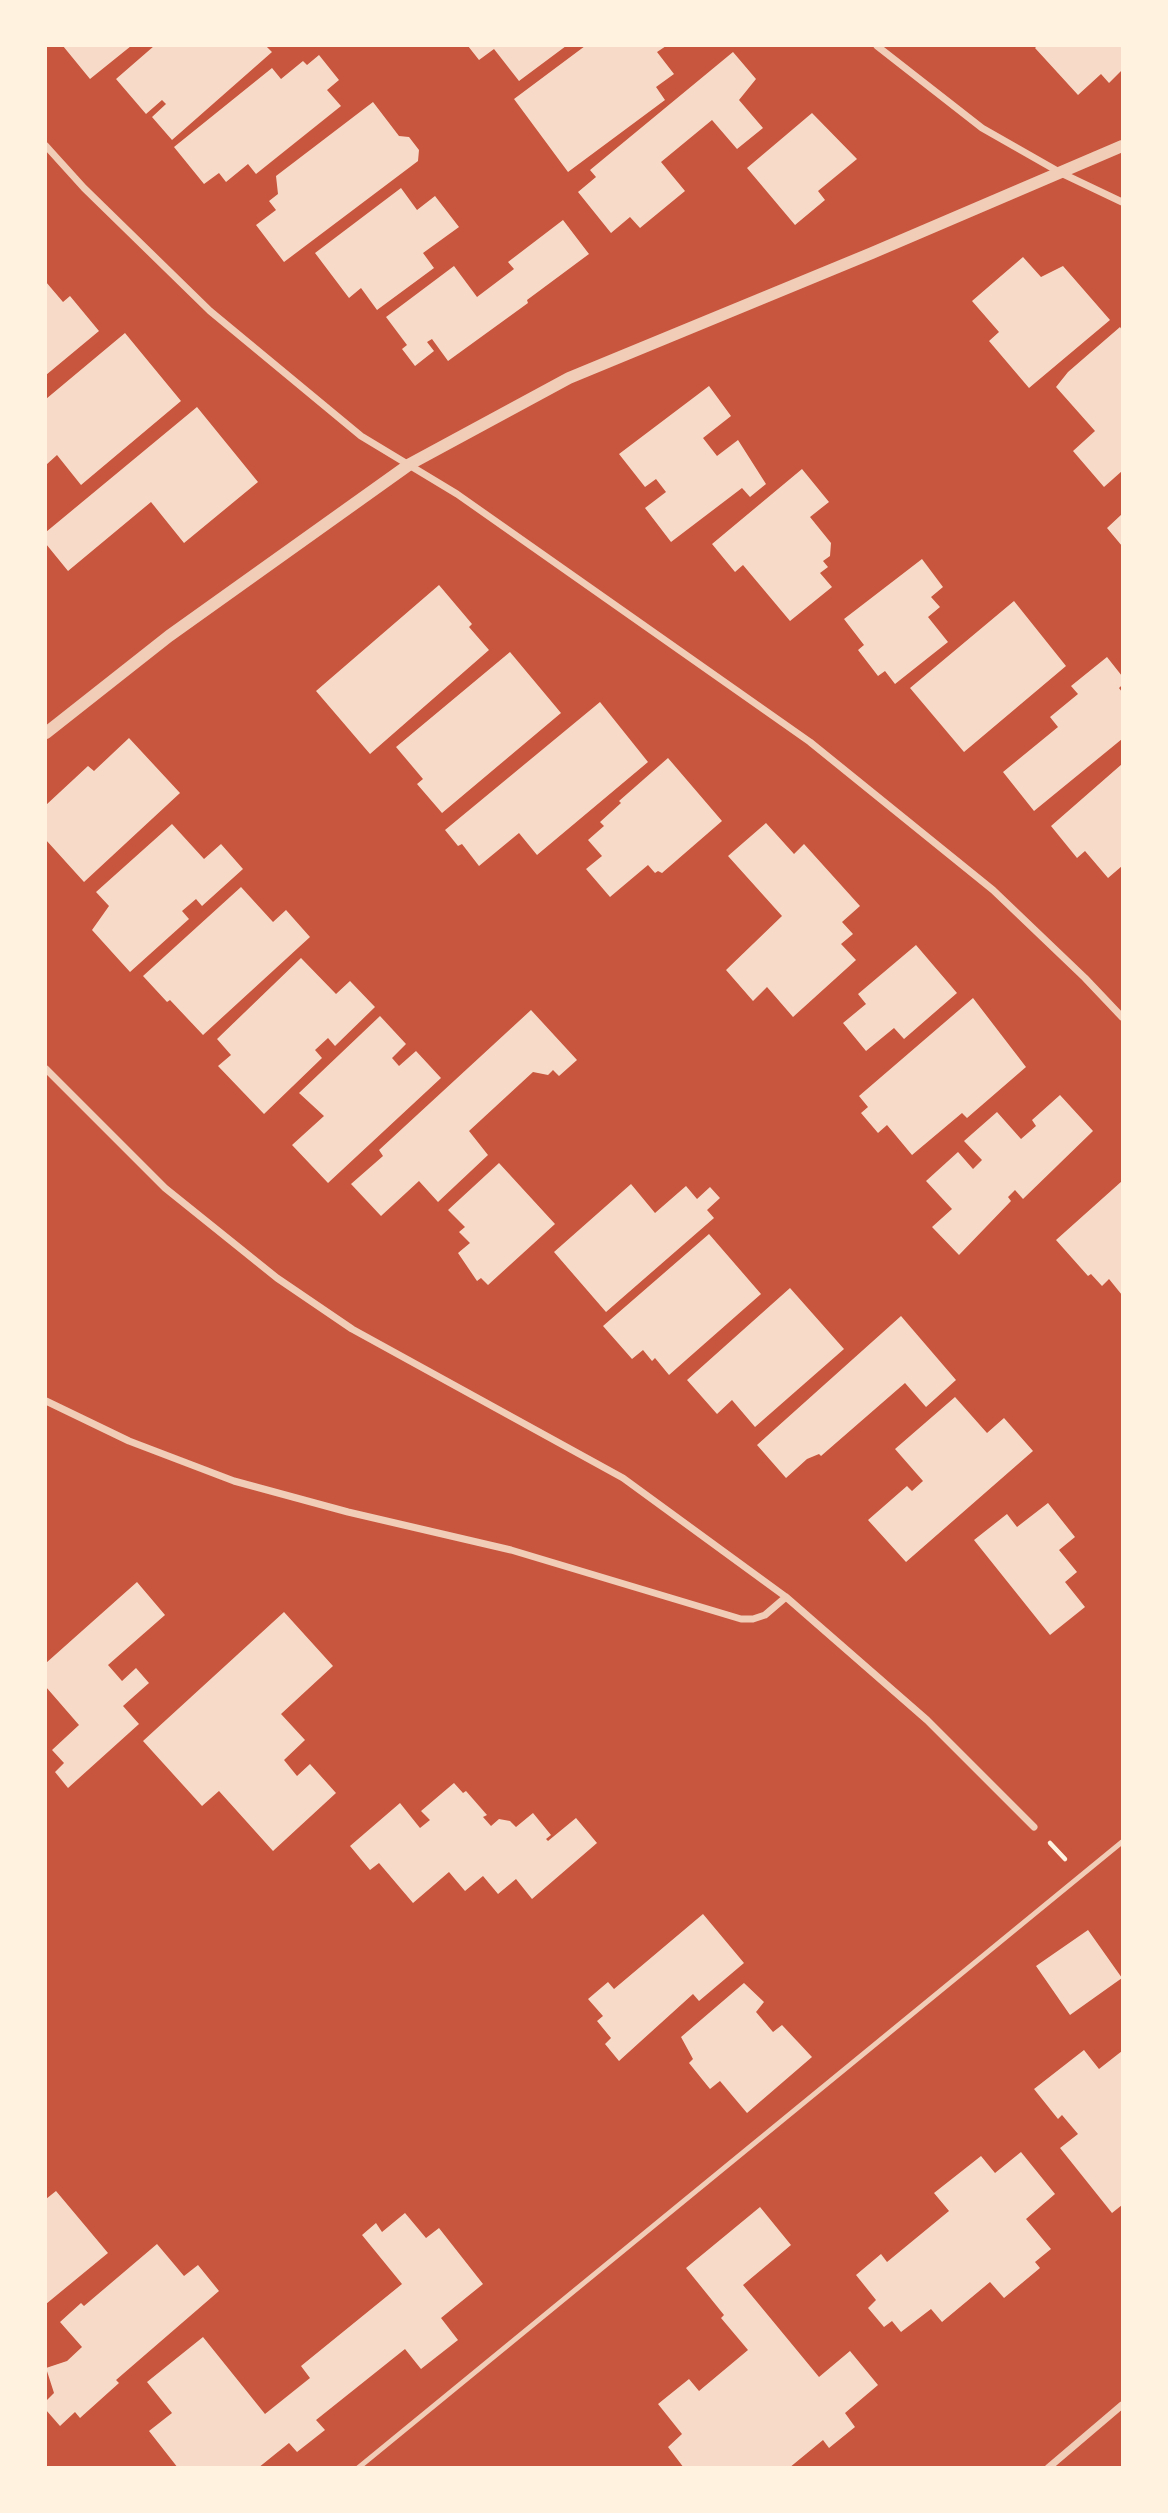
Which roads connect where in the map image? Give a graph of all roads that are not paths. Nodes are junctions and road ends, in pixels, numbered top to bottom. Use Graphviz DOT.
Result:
graph roads {
  1 [pos="877,46"];
  2 [pos="46,146"];
  3 [pos="1122,146"];
  4 [pos="1061,173"];
  5 [pos="1122,202"];
  6 [pos="410,464"];
  7 [pos="46,733"];
  8 [pos="1122,1017"];
  9 [pos="46,1069"];
  10 [pos="46,1401"];
  11 [pos="786,1597"];
  12 [pos="1034,1827"];
  13 [pos="1122,1842"];
  14 [pos="1122,2405"];
  15 [pos="358,2468"];
  16 [pos="1048,2468"];
  1 -- 4 [label="street"];
  2 -- 6 [label="street"];
  3 -- 4 [label="street"];
  4 -- 5 [label="street"];
  4 -- 6 [label="street"];
  6 -- 7 [label="street"];
  6 -- 8 [label="street"];
  9 -- 11 [label="street"];
  10 -- 11 [label="street"];
  11 -- 12 [label="street"];
  13 -- 15 [label="lane"];
  14 -- 16 [label="street"];
}
